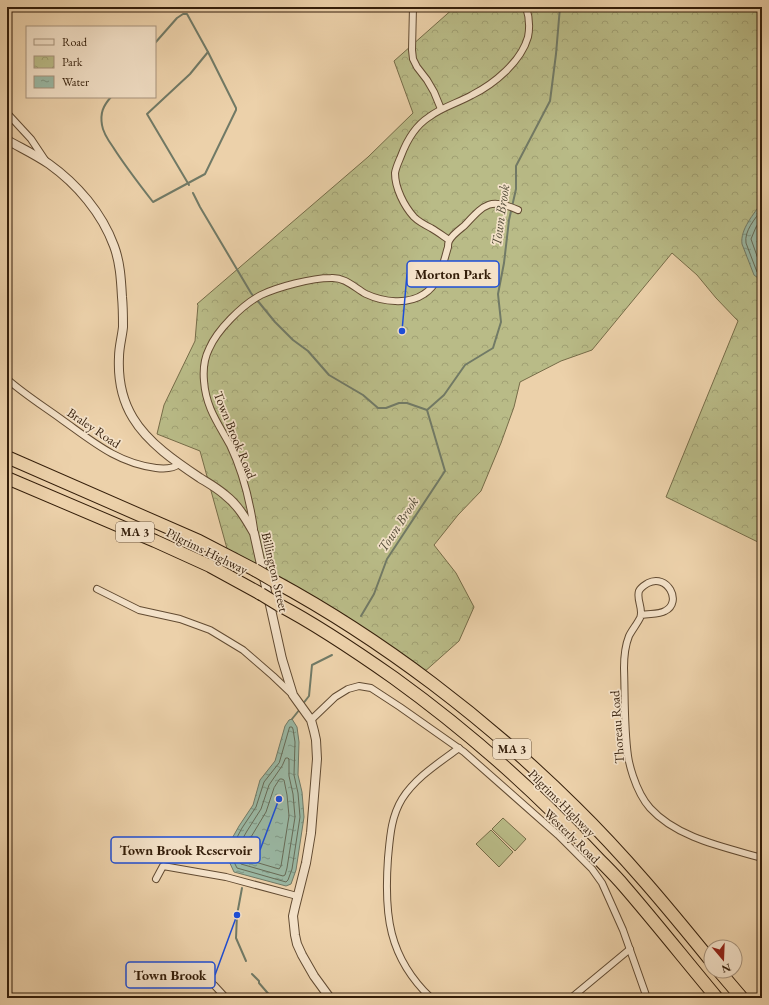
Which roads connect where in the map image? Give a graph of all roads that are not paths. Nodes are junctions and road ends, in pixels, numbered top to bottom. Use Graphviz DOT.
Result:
graph roads {
  1 [pos="413,7"];
  2 [pos="526,7"];
  3 [pos="441,109"];
  4 [pos="7,113"];
  5 [pos="7,140"];
  6 [pos="48,163"];
  7 [pos="518,210"];
  8 [pos="449,240"];
  9 [pos="7,378"];
  10 [pos="7,457"];
  11 [pos="179,464"];
  12 [pos="7,478"];
  13 [pos="254,533"];
  14 [pos="97,589"];
  15 [pos="641,615"];
  16 [pos="295,698"];
  17 [pos="309,717"];
  18 [pos="459,748"];
  19 [pos="762,858"];
  20 [pos="156,879"];
  21 [pos="297,896"];
  22 [pos="630,949"];
  23 [pos="703,951"];
  24 [pos="726,979"];
  25 [pos="214,985"];
  26 [pos="226,998"];
  27 [pos="330,998"];
  28 [pos="431,998"];
  29 [pos="571,998"];
  30 [pos="647,998"];
  31 [pos="717,998"];
  32 [pos="742,998"];
  1 -- 3 [label="street"];
  2 -- 3 [label="street"];
  3 -- 8 [label="street"];
  4 -- 6 [label="street"];
  5 -- 6 [label="street, Billington Street"];
  6 -- 11 [label="street, Billington Street"];
  7 -- 8 [label="street"];
  8 -- 13 [label="street, Town Brook Road"];
  9 -- 11 [label="street, Braley Road"];
  10 -- 23 [label="highway, Pilgrims Highway / MA 3, bridge"];
  11 -- 13 [label="street, Billington Street"];
  12 -- 31 [label="highway, Pilgrims Highway / MA 3, bridge"];
  13 -- 16 [label="street, Billington Street"];
  14 -- 16 [label="street"];
  15 -- 15 [label="street"];
  15 -- 19 [label="street, Thoreau Road"];
  16 -- 17 [label="street, Billington Street"];
  17 -- 18 [label="street, Westerly Road"];
  17 -- 21 [label="street, Billington Street"];
  18 -- 22 [label="street, Westerly Road"];
  18 -- 28 [label="street"];
  20 -- 21 [label="street"];
  21 -- 27 [label="street, Billington Street"];
  22 -- 29 [label="street"];
  22 -- 30 [label="street, Westerly Road"];
  24 -- 32 [label="highway"];
  25 -- 26 [label="street"];
}
